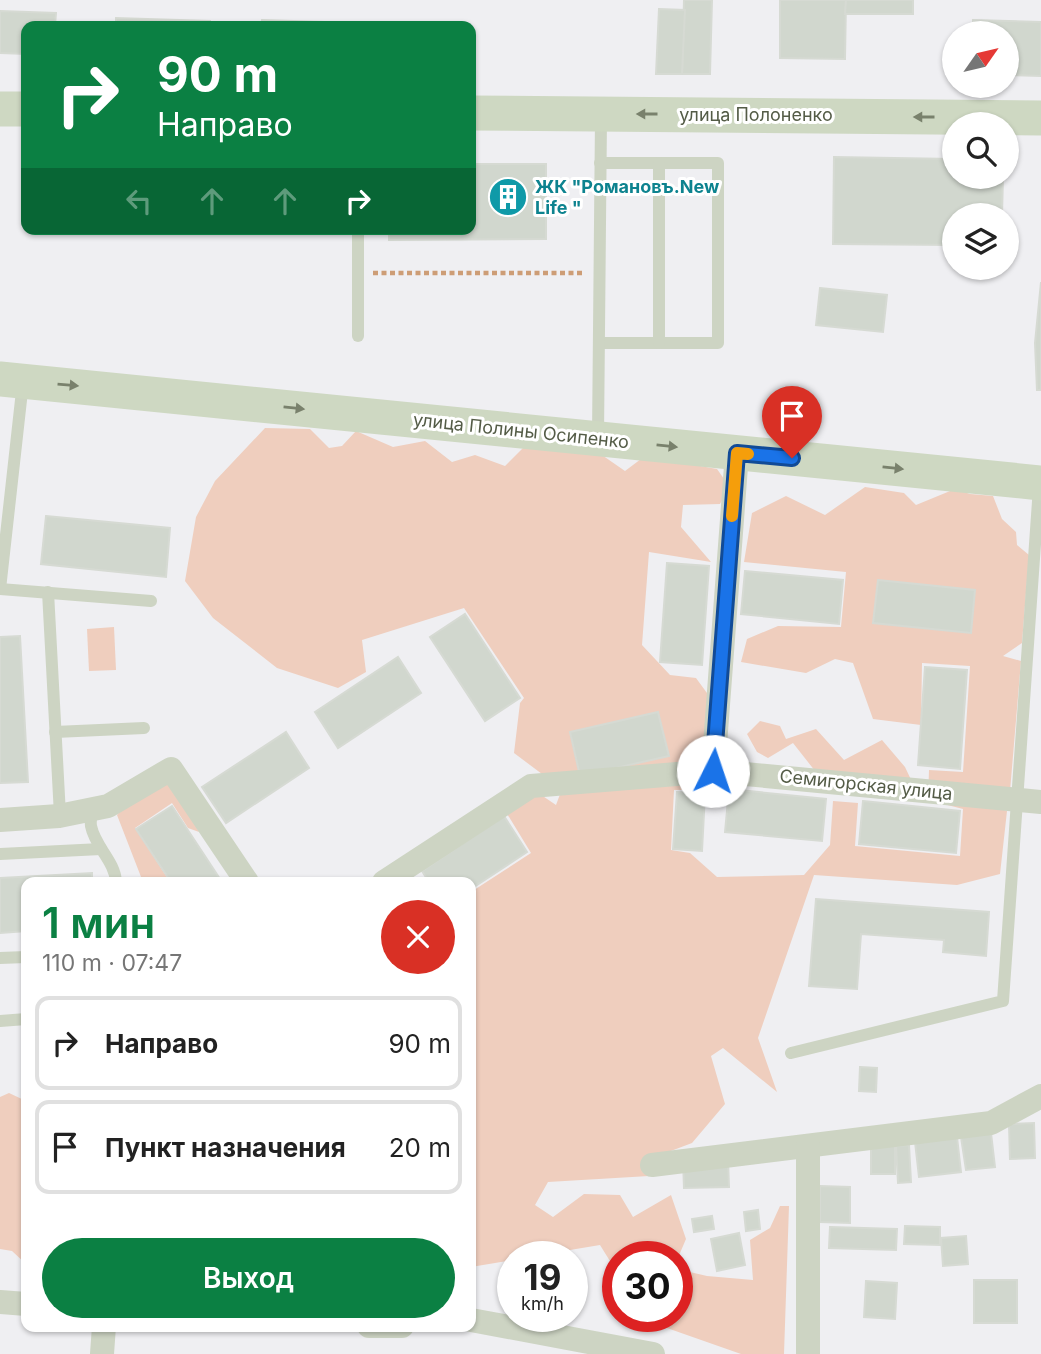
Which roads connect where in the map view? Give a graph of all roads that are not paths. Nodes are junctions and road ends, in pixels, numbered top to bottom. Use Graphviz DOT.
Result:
graph roads {
  1 [pos="0,109"];
  2 [pos="21,109"];
  3 [pos="476,113"];
  4 [pos="601,114"];
  5 [pos="1041,118"];
  6 [pos="600,163"];
  7 [pos="659,163"];
  8 [pos="358,235"];
  9 [pos="358,336"];
  10 [pos="599,343"];
  11 [pos="659,343"];
  12 [pos="11,380"];
  13 [pos="598,439"];
  14 [pos="737,453"];
  15 [pos="1040,483"];
  16 [pos="0,589"];
  17 [pos="48,592"];
  18 [pos="151,601"];
  19 [pos="144,728"];
  20 [pos="55,732"];
  21 [pos="713,771"];
  22 [pos="1029,801"];
  23 [pos="93,809"];
  24 [pos="60,815"];
  25 [pos="0,820"];
  26 [pos="101,849"];
  27 [pos="0,854"];
  28 [pos="116,877"];
  29 [pos="244,877"];
  30 [pos="392,877"];
  31 [pos="21,957"];
  32 [pos="0,958"];
  33 [pos="21,1019"];
  34 [pos="0,1021"];
  35 [pos="791,1053"];
  36 [pos="1041,1096"];
  37 [pos="808,1146"];
  38 [pos="652,1166"];
  39 [pos="0,1302"];
  40 [pos="21,1304"];
  41 [pos="476,1321"];
  42 [pos="104,1332"];
  43 [pos="102,1354"];
  44 [pos="653,1354"];
  45 [pos="808,1354"];
  1 -- 2 [label="main road"];
  3 -- 4 [label="main road, улица Полоненко"];
  5 -- 4 [label="main road, улица Полоненко, one-way"];
  4 -- 6 [label="lane"];
  6 -- 7 [label="lane"];
  6 -- 10 [label="lane"];
  7 -- 11 [label="lane"];
  7 -- 11 [label="lane"];
  8 -- 9 [label="lane"];
  10 -- 11 [label="lane"];
  10 -- 13 [label="lane"];
  12 -- 13 [label="main road, улица Полины Осипенко, one-way"];
  12 -- 16 [label="lane"];
  13 -- 14 [label="main road, улица Полины Осипенко, one-way"];
  14 -- 15 [label="main road, улица Полины Осипенко, one-way"];
  14 -- 21 [label="street"];
  15 -- 22 [label="lane"];
  16 -- 17 [label="lane"];
  17 -- 18 [label="lane"];
  17 -- 20 [label="lane"];
  19 -- 20 [label="lane"];
  20 -- 24 [label="lane"];
  21 -- 22 [label="street, Семигорская улица"];
  21 -- 30 [label="street, Семигорская улица"];
  22 -- 35 [label="lane"];
  23 -- 24 [label="street"];
  23 -- 26 [label="lane"];
  23 -- 29 [label="street"];
  24 -- 25 [label="street"];
  26 -- 27 [label="lane"];
  26 -- 28 [label="lane"];
  31 -- 32 [label="lane"];
  33 -- 34 [label="lane"];
  36 -- 37 [label="street"];
  37 -- 38 [label="street"];
  37 -- 45 [label="street"];
  39 -- 40 [label="street"];
  41 -- 44 [label="street"];
  42 -- 43 [label="street"];
}
